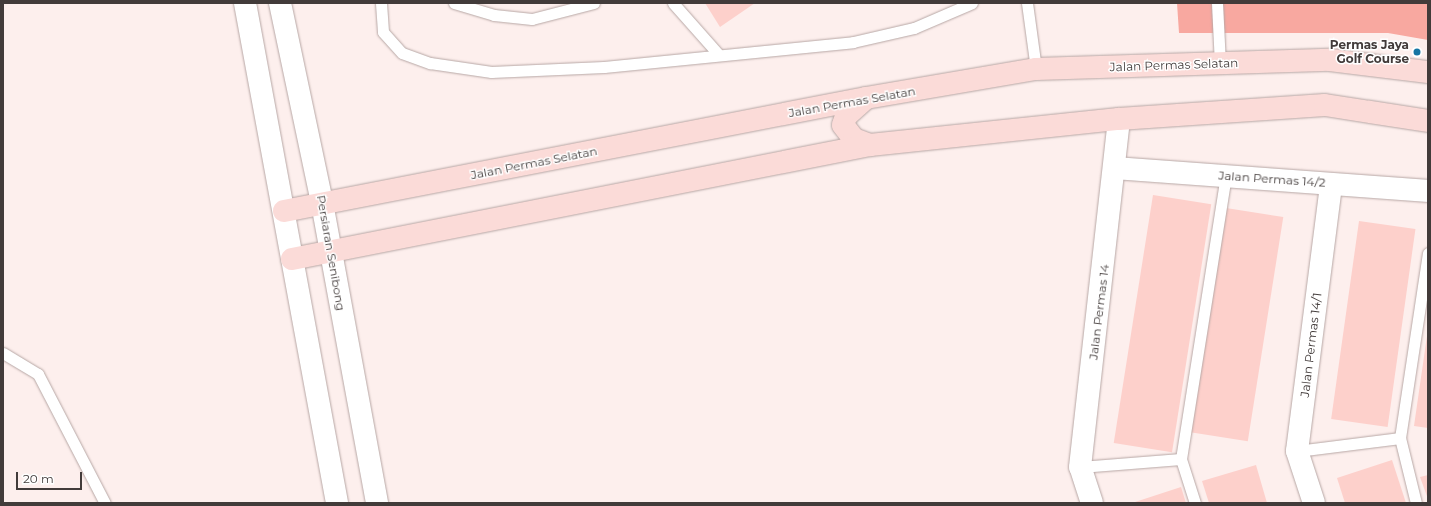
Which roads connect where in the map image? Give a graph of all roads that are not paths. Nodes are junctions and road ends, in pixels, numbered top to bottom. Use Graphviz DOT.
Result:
graph roads {
  1 [pos="245,3"];
  2 [pos="280,3"];
  3 [pos="381,3"];
  4 [pos="454,3"];
  5 [pos="594,3"];
  6 [pos="673,3"];
  7 [pos="972,3"];
  8 [pos="1027,3"];
  9 [pos="1217,3"];
  10 [pos="719,55"];
  11 [pos="1220,64"];
  12 [pos="1036,69"];
  13 [pos="1428,72"];
  14 [pos="866,98"];
  15 [pos="1119,119"];
  16 [pos="1428,121"];
  17 [pos="870,145"];
  18 [pos="1115,168"];
  19 [pos="1226,176"];
  20 [pos="1331,184"];
  21 [pos="1428,191"];
  22 [pos="322,203"];
  23 [pos="284,211"];
  24 [pos="331,252"];
  25 [pos="1428,253"];
  26 [pos="292,259"];
  27 [pos="3,354"];
  28 [pos="1400,438"];
  29 [pos="1297,451"];
  30 [pos="1181,459"];
  31 [pos="1080,467"];
  32 [pos="105,503"];
  33 [pos="337,503"];
  34 [pos="377,503"];
  35 [pos="1092,503"];
  36 [pos="1195,503"];
  37 [pos="1314,503"];
  38 [pos="1416,503"];
  1 -- 23 [label="street"];
  2 -- 22 [label="street, Persiaran Senibong"];
  3 -- 10 [label="lane"];
  4 -- 5 [label="lane"];
  6 -- 10 [label="lane"];
  7 -- 10 [label="lane"];
  8 -- 12 [label="lane"];
  9 -- 11 [label="lane"];
  11 -- 12 [label="main road, Jalan Permas Selatan"];
  11 -- 13 [label="main road, Jalan Permas Selatan"];
  12 -- 14 [label="main road, Jalan Permas Selatan"];
  14 -- 17 [label="main road"];
  14 -- 22 [label="main road, Jalan Permas Selatan"];
  15 -- 16 [label="main road"];
  15 -- 17 [label="main road"];
  15 -- 18 [label="street, Jalan Permas 14"];
  17 -- 24 [label="main road"];
  18 -- 19 [label="street, Jalan Permas 14/2"];
  18 -- 31 [label="street, Jalan Permas 14"];
  19 -- 20 [label="street, Jalan Permas 14/2"];
  19 -- 30 [label="lane"];
  20 -- 21 [label="street, Jalan Permas 14/2"];
  20 -- 29 [label="street, Jalan Permas 14/1"];
  22 -- 23 [label="main road, Jalan Permas Selatan"];
  22 -- 24 [label="street, Persiaran Senibong"];
  23 -- 26 [label="street"];
  24 -- 26 [label="main road"];
  24 -- 34 [label="street, Persiaran Senibong"];
  25 -- 28 [label="lane"];
  26 -- 33 [label="street"];
  27 -- 32 [label="lane"];
  28 -- 29 [label="lane"];
  28 -- 38 [label="lane"];
  29 -- 37 [label="street, Jalan Permas 14/1"];
  30 -- 31 [label="lane"];
  30 -- 36 [label="lane"];
  31 -- 35 [label="street, Jalan Permas 14"];
}
